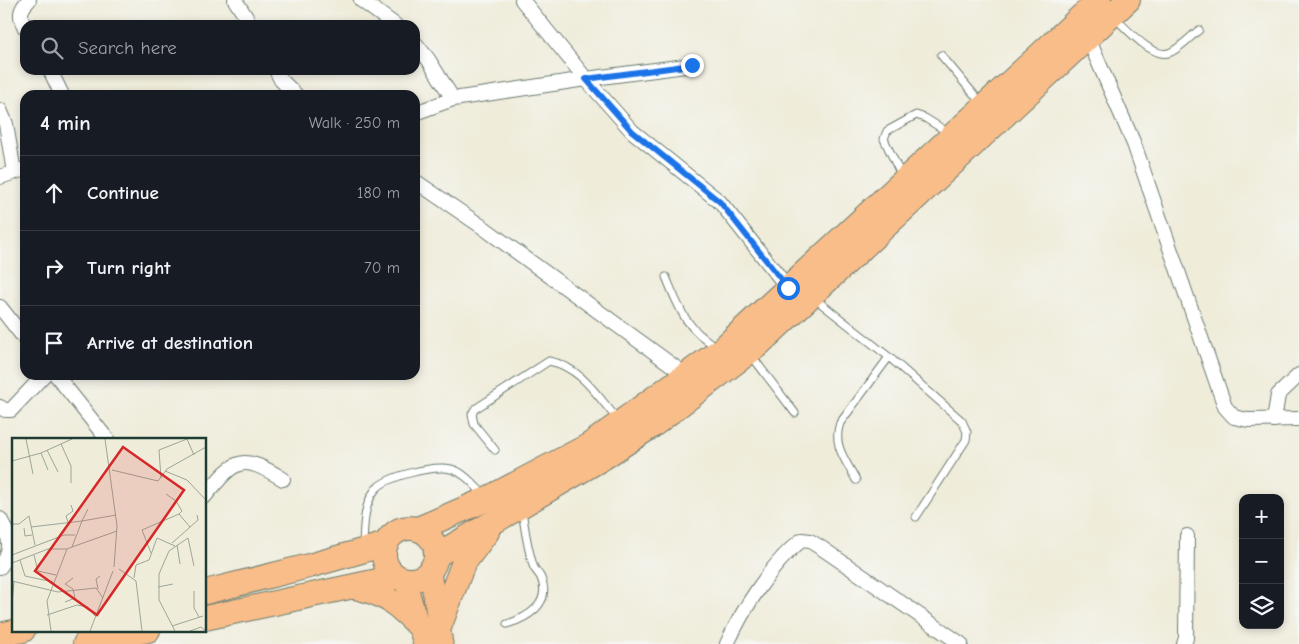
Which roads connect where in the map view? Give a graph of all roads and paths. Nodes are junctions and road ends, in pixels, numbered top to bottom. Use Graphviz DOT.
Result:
graph roads {
  1 [pos="29,0"];
  2 [pos="235,0"];
  3 [pos="361,0"];
  4 [pos="522,0"];
  5 [pos="1113,5"];
  6 [pos="21,20"];
  7 [pos="248,20"];
  8 [pos="388,20"];
  9 [pos="1199,30"];
  10 [pos="1088,38"];
  11 [pos="420,49"];
  12 [pos="942,55"];
  13 [pos="692,65"];
  14 [pos="52,75"];
  15 [pos="278,75"];
  16 [pos="586,79"];
  17 [pos="60,90"];
  18 [pos="291,90"];
  19 [pos="453,99"];
  20 [pos="984,106"];
  21 [pos="0,110"];
  22 [pos="420,111"];
  23 [pos="960,143"];
  24 [pos="20,171"];
  25 [pos="0,177"];
  26 [pos="903,180"];
  27 [pos="420,184"];
  28 [pos="666,277"];
  29 [pos="788,288"];
  30 [pos="812,296"];
  31 [pos="0,308"];
  32 [pos="20,334"];
  33 [pos="722,350"];
  34 [pos="749,353"];
  35 [pos="889,357"];
  36 [pos="1299,375"];
  37 [pos="687,376"];
  38 [pos="39,380"];
  39 [pos="60,380"];
  40 [pos="0,407"];
  41 [pos="796,413"];
  42 [pos="1299,419"];
  43 [pos="1274,420"];
  44 [pos="621,424"];
  45 [pos="106,438"];
  46 [pos="495,450"];
  47 [pos="283,479"];
  48 [pos="856,480"];
  49 [pos="206,495"];
  50 [pos="487,499"];
  51 [pos="521,506"];
  52 [pos="916,517"];
  53 [pos="0,519"];
  54 [pos="497,520"];
  55 [pos="418,529"];
  56 [pos="1187,536"];
  57 [pos="386,544"];
  58 [pos="363,551"];
  59 [pos="434,564"];
  60 [pos="0,567"];
  61 [pos="401,579"];
  62 [pos="351,586"];
  63 [pos="206,592"];
  64 [pos="206,618"];
  65 [pos="507,624"];
  66 [pos="14,632"];
  67 [pos="139,632"];
  68 [pos="0,635"];
  69 [pos="432,635"];
  70 [pos="85,644"];
  71 [pos="727,644"];
  72 [pos="961,644"];
  73 [pos="1184,644"];
  1 -- 6 [label="street"];
  2 -- 7 [label="street"];
  3 -- 8 [label="street"];
  4 -- 16 [label="street"];
  5 -- 9 [label="lane"];
  5 -- 10 [label="highway"];
  5 -- 20 [label="highway"];
  10 -- 23 [label="highway"];
  10 -- 43 [label="street"];
  11 -- 19 [label="street"];
  12 -- 20 [label="lane"];
  13 -- 16 [label="street"];
  14 -- 17 [label="street"];
  15 -- 18 [label="street"];
  16 -- 19 [label="street"];
  16 -- 29 [label="street"];
  19 -- 22 [label="street"];
  20 -- 23 [label="highway"];
  21 -- 24 [label="street"];
  23 -- 26 [label="highway"];
  23 -- 26 [label="lane"];
  23 -- 30 [label="highway"];
  24 -- 25 [label="street"];
  26 -- 29 [label="highway"];
  27 -- 37 [label="street"];
  28 -- 33 [label="lane"];
  29 -- 33 [label="highway"];
  30 -- 34 [label="highway"];
  30 -- 35 [label="lane"];
  31 -- 32 [label="street"];
  33 -- 37 [label="highway"];
  34 -- 41 [label="lane"];
  34 -- 51 [label="highway"];
  35 -- 48 [label="lane"];
  35 -- 52 [label="lane"];
  36 -- 43 [label="street"];
  37 -- 44 [label="highway"];
  38 -- 40 [label="street"];
  39 -- 45 [label="street"];
  42 -- 43 [label="street"];
  44 -- 46 [label="lane"];
  44 -- 50 [label="highway"];
  47 -- 49 [label="street"];
  50 -- 55 [label="highway"];
  50 -- 58 [label="lane"];
  51 -- 54 [label="highway"];
  51 -- 65 [label="lane"];
  53 -- 60 [label="street"];
  54 -- 59 [label="highway"];
  54 -- 69 [label="highway"];
  55 -- 57 [label="highway"];
  55 -- 59 [label="highway"];
  56 -- 73 [label="street"];
  57 -- 58 [label="highway"];
  57 -- 61 [label="highway"];
  58 -- 63 [label="highway"];
  59 -- 61 [label="highway"];
  59 -- 69 [label="main road"];
  61 -- 62 [label="highway"];
  61 -- 69 [label="main road"];
  62 -- 64 [label="highway"];
  62 -- 69 [label="highway"];
  66 -- 68 [label="highway"];
  67 -- 70 [label="highway"];
  71 -- 72 [label="street"];
}
